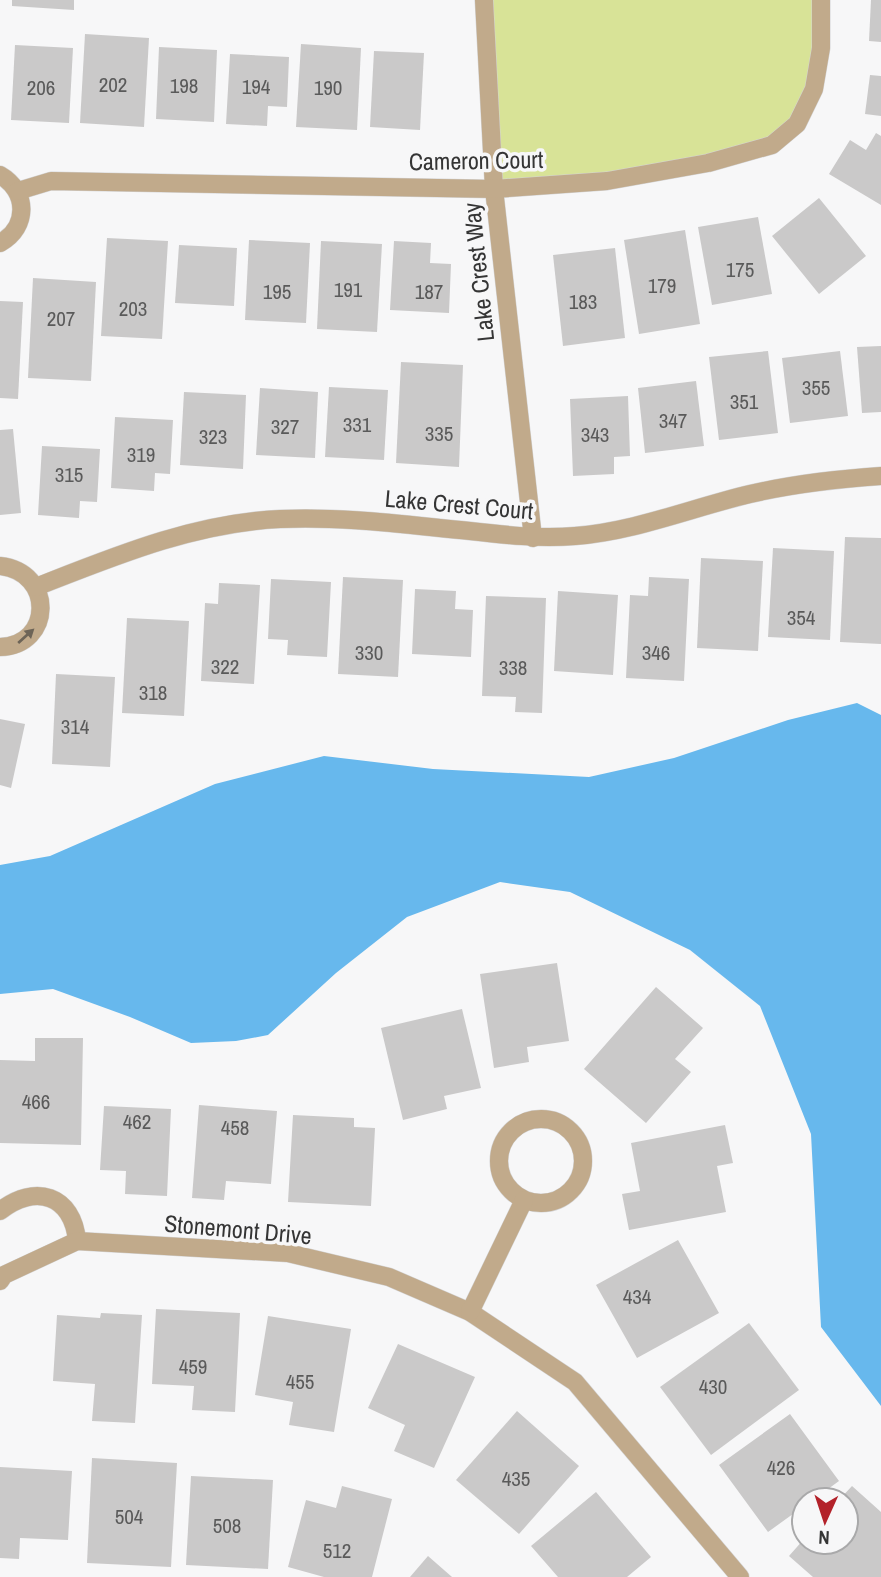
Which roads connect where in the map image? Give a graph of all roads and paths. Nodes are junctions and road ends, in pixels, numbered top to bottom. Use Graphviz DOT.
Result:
graph roads {
  1 [pos="484,0"];
  2 [pos="821,0"];
  3 [pos="0,174"];
  4 [pos="495,189"];
  5 [pos="18,191"];
  6 [pos="0,243"];
  7 [pos="881,475"];
  8 [pos="533,538"];
  9 [pos="0,566"];
  10 [pos="36,587"];
  11 [pos="0,647"];
  12 [pos="524,1200"];
  13 [pos="0,1211"];
  14 [pos="78,1241"];
  15 [pos="1,1274"];
  16 [pos="470,1312"];
  17 [pos="740,1577"];
  1 -- 4 [label="street, Lake Crest Way"];
  2 -- 4 [label="street, Cameron Court"];
  3 -- 5 [label="street"];
  4 -- 5 [label="street, Cameron Court"];
  4 -- 8 [label="street, Lake Crest Way"];
  5 -- 6 [label="street"];
  7 -- 8 [label="street, Lake Crest Court"];
  8 -- 10 [label="street, Lake Crest Court"];
  9 -- 10 [label="street"];
  11 -- 10 [label="street, one-way"];
  12 -- 12 [label="street"];
  12 -- 16 [label="street"];
  13 -- 14 [label="street"];
  14 -- 15 [label="street, Stonemont Drive"];
  14 -- 16 [label="street, Stonemont Drive"];
  16 -- 17 [label="street, Stonemont Drive"];
}
